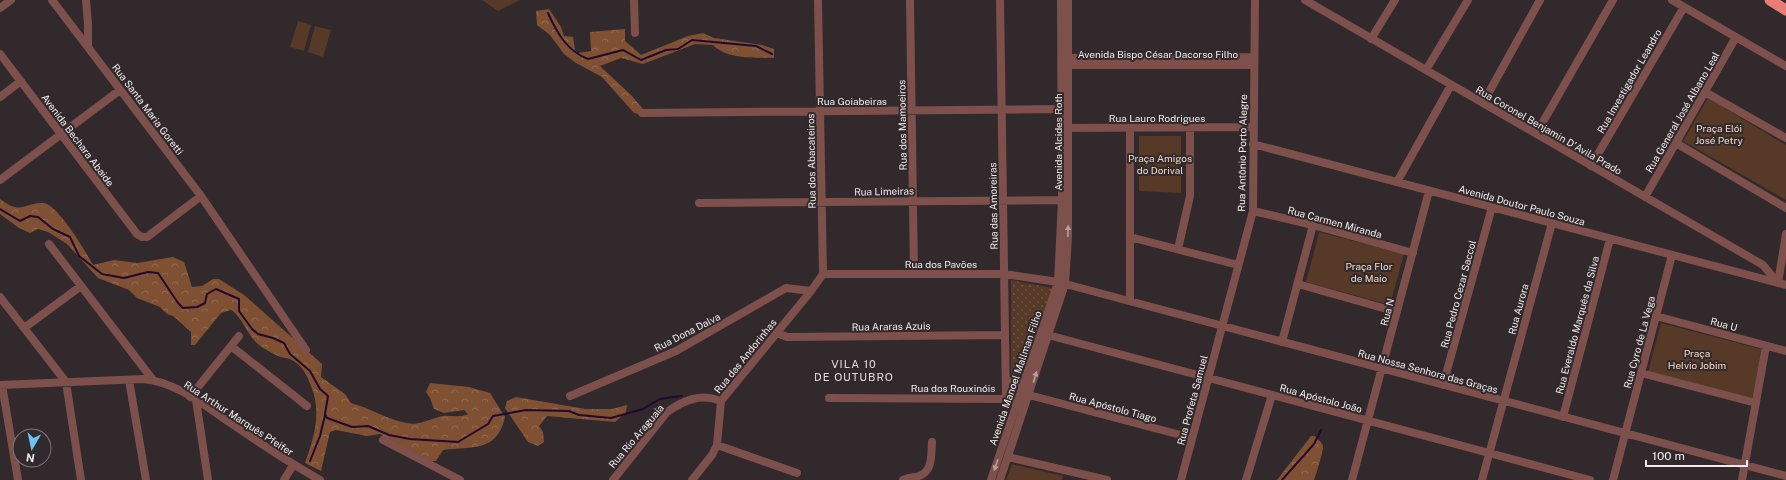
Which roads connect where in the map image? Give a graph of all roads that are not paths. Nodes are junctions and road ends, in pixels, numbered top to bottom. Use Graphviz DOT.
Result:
graph roads {
  1 [pos="11,0"];
  2 [pos="52,0"];
  3 [pos="86,0"];
  4 [pos="634,0"];
  5 [pos="818,0"];
  6 [pos="910,0"];
  7 [pos="1000,0"];
  8 [pos="1062,0"];
  9 [pos="1068,0"];
  10 [pos="1255,0"];
  11 [pos="1305,0"];
  12 [pos="1395,0"];
  13 [pos="1468,0"];
  14 [pos="1540,0"];
  15 [pos="1613,0"];
  16 [pos="1672,0"];
  17 [pos="1770,0"];
  18 [pos="1684,7"];
  19 [pos="0,8"];
  20 [pos="1786,10"];
  21 [pos="635,33"];
  22 [pos="1736,37"];
  23 [pos="1372,39"];
  24 [pos="88,47"];
  25 [pos="0,54"];
  26 [pos="1065,61"];
  27 [pos="1254,61"];
  28 [pos="1786,66"];
  29 [pos="1426,70"];
  30 [pos="21,81"];
  31 [pos="1451,85"];
  32 [pos="120,90"];
  33 [pos="1705,92"];
  34 [pos="0,97"];
  35 [pos="1483,103"];
  36 [pos="1061,109"];
  37 [pos="912,110"];
  38 [pos="1002,110"];
  39 [pos="820,111"];
  40 [pos="642,113"];
  41 [pos="1254,127"];
  42 [pos="1065,128"];
  43 [pos="1130,128"];
  44 [pos="1190,128"];
  45 [pos="61,134"];
  46 [pos="1536,134"];
  47 [pos="1786,138"];
  48 [pos="1676,142"];
  49 [pos="1253,144"];
  50 [pos="1591,166"];
  51 [pos="0,180"];
  52 [pos="1396,182"];
  53 [pos="1429,191"];
  54 [pos="201,196"];
  55 [pos="1645,197"];
  56 [pos="1003,200"];
  57 [pos="1065,200"];
  58 [pos="913,201"];
  59 [pos="822,202"];
  60 [pos="699,203"];
  61 [pos="1492,207"];
  62 [pos="1786,208"];
  63 [pos="1253,211"];
  64 [pos="1552,223"];
  65 [pos="1313,225"];
  66 [pos="1786,234"];
  67 [pos="1130,237"];
  68 [pos="1610,239"];
  69 [pos="49,244"];
  70 [pos="1178,249"];
  71 [pos="1413,253"];
  72 [pos="1672,255"];
  73 [pos="1238,265"];
  74 [pos="823,274"];
  75 [pos="914,274"];
  76 [pos="1004,274"];
  77 [pos="1062,283"];
  78 [pos="1298,284"];
  79 [pos="1782,284"];
  80 [pos="81,286"];
  81 [pos="811,292"];
  82 [pos="0,296"];
  83 [pos="1130,302"];
  84 [pos="1397,312"];
  85 [pos="1656,316"];
  86 [pos="1222,326"];
  87 [pos="24,328"];
  88 [pos="777,333"];
  89 [pos="1005,335"];
  90 [pos="1048,335"];
  91 [pos="239,336"];
  92 [pos="1282,342"];
  93 [pos="231,346"];
  94 [pos="1766,346"];
  95 [pos="306,350"];
  96 [pos="1786,351"];
  97 [pos="1382,369"];
  98 [pos="1641,373"];
  99 [pos="1208,378"];
  100 [pos="129,380"];
  101 [pos="153,380"];
  102 [pos="1006,380"];
  103 [pos="66,382"];
  104 [pos="1024,384"];
  105 [pos="1,385"];
  106 [pos="1443,385"];
  107 [pos="1029,395"];
  108 [pos="1272,395"];
  109 [pos="570,396"];
  110 [pos="193,398"];
  111 [pos="829,398"];
  112 [pos="1006,399"];
  113 [pos="721,401"];
  114 [pos="1503,401"];
  115 [pos="1756,403"];
  116 [pos="307,406"];
  117 [pos="1020,408"];
  118 [pos="1563,417"];
  119 [pos="1368,421"];
  120 [pos="1625,433"];
  121 [pos="1192,438"];
  122 [pos="383,440"];
  123 [pos="932,442"];
  124 [pos="717,444"];
  125 [pos="1489,453"];
  126 [pos="1008,457"];
  127 [pos="293,465"];
  128 [pos="1744,465"];
  129 [pos="797,473"];
  130 [pos="1786,476"];
  131 [pos="18,480"];
  132 [pos="81,480"];
  133 [pos="146,480"];
  134 [pos="208,480"];
  135 [pos="284,480"];
  136 [pos="320,480"];
  137 [pos="460,480"];
  138 [pos="612,480"];
  139 [pos="692,480"];
  140 [pos="903,480"];
  141 [pos="991,480"];
  142 [pos="1000,480"];
  143 [pos="1107,480"];
  144 [pos="1181,480"];
  145 [pos="1246,480"];
  146 [pos="1352,480"];
  147 [pos="1482,480"];
  148 [pos="1590,480"];
  149 [pos="1613,480"];
  150 [pos="1742,480"];
  1 -- 19 [label="street"];
  2 -- 24 [label="street, Rua Santa Maria Goretti"];
  3 -- 24 [label="street"];
  4 -- 21 [label="street"];
  5 -- 39 [label="street, Rua dos Abacateiros"];
  6 -- 37 [label="street, Rua dos Mamoeiros"];
  7 -- 38 [label="street, Rua das Amoreiras"];
  8 -- 26 [label="street, Avenida Alcides Roth"];
  9 -- 26 [label="street, Avenida Alcides Roth"];
  10 -- 27 [label="street, Rua Antônio Porto Alegre"];
  11 -- 23 [label="street, Rua Coronel Benjamin D'Avila Prado"];
  12 -- 23 [label="street"];
  13 -- 29 [label="street"];
  14 -- 35 [label="street"];
  15 -- 46 [label="street"];
  16 -- 18 [label="street"];
  17 -- 20 [label="highway"];
  18 -- 22 [label="street"];
  18 -- 50 [label="street, Rua Investigador Leandro"];
  22 -- 28 [label="street"];
  22 -- 33 [label="street, Rua General José Albano Leal"];
  23 -- 29 [label="street, Rua Coronel Benjamin D'Avila Prado"];
  24 -- 32 [label="street, Rua Santa Maria Goretti"];
  25 -- 30 [label="street, Avenida Bechara Abaide"];
  26 -- 27 [label="street, Avenida Bispo César Dacorso Filho"];
  26 -- 36 [label="street, Avenida Alcides Roth"];
  26 -- 42 [label="street, Avenida Alcides Roth"];
  27 -- 41 [label="street, Rua Antônio Porto Alegre"];
  29 -- 31 [label="street, Rua Coronel Benjamin D'Avila Prado"];
  30 -- 34 [label="street"];
  30 -- 45 [label="street, Avenida Bechara Abaide"];
  31 -- 35 [label="street, Rua Coronel Benjamin D'Avila Prado"];
  31 -- 52 [label="street"];
  32 -- 45 [label="street"];
  32 -- 54 [label="street, Rua Santa Maria Goretti"];
  33 -- 47 [label="street"];
  33 -- 48 [label="street, Rua General José Albano Leal"];
  35 -- 46 [label="street, Rua Coronel Benjamin D'Avila Prado"];
  36 -- 38 [label="street, Rua Goiabeiras"];
  36 -- 42 [label="street, Avenida Alcides Roth"];
  37 -- 38 [label="street, Rua Goiabeiras"];
  37 -- 39 [label="street, Rua Goiabeiras"];
  37 -- 58 [label="street, Rua dos Mamoeiros"];
  38 -- 56 [label="street, Rua das Amoreiras"];
  39 -- 40 [label="street, Rua Goiabeiras"];
  39 -- 59 [label="street, Rua dos Abacateiros"];
  41 -- 44 [label="street, Rua Lauro Rodrigues"];
  41 -- 49 [label="street, Rua Antônio Porto Alegre"];
  42 -- 43 [label="street, Rua Lauro Rodrigues"];
  42 -- 57 [label="street, Avenida Alcides Roth"];
  43 -- 44 [label="street, Rua Lauro Rodrigues"];
  43 -- 67 [label="street"];
  44 -- 70 [label="street"];
  45 -- 51 [label="street"];
  45 -- 54 [label="street, Avenida Bechara Abaide"];
  46 -- 50 [label="street, Rua Coronel Benjamin D'Avila Prado"];
  48 -- 55 [label="street, Rua General José Albano Leal"];
  48 -- 62 [label="street"];
  49 -- 52 [label="street, Avenida Doutor Paulo Souza"];
  49 -- 63 [label="street, Rua Antônio Porto Alegre"];
  50 -- 55 [label="street, Rua Coronel Benjamin D'Avila Prado"];
  52 -- 53 [label="street, Avenida Doutor Paulo Souza"];
  53 -- 61 [label="street, Avenida Doutor Paulo Souza"];
  53 -- 71 [label="street, Rua N"];
  54 -- 95 [label="street, Rua Santa Maria Goretti"];
  55 -- 79 [label="street, Rua Coronel Benjamin D'Avila Prado"];
  56 -- 57 [label="street, Rua Limeiras"];
  56 -- 58 [label="street, Rua Limeiras"];
  56 -- 76 [label="street, Rua das Amoreiras"];
  57 -- 77 [label="street, Avenida Alcides Roth"];
  58 -- 59 [label="street, Rua Limeiras"];
  58 -- 75 [label="street, Rua dos Mamoeiros"];
  59 -- 60 [label="street, Rua Limeiras"];
  59 -- 74 [label="street, Rua dos Abacateiros"];
  61 -- 64 [label="street, Avenida Doutor Paulo Souza"];
  61 -- 106 [label="street, Rua Pedro Cezar Saccol"];
  63 -- 65 [label="street, Rua Carmen Miranda"];
  63 -- 73 [label="street, Rua Antônio Porto Alegre"];
  64 -- 68 [label="street, Avenida Doutor Paulo Souza"];
  64 -- 114 [label="street, Rua Aurora"];
  65 -- 71 [label="street, Rua Carmen Miranda"];
  65 -- 78 [label="street"];
  66 -- 79 [label="street"];
  67 -- 70 [label="street"];
  67 -- 83 [label="street"];
  68 -- 72 [label="street, Avenida Doutor Paulo Souza"];
  68 -- 118 [label="street, Rua Everaldo Marquês da Silva"];
  69 -- 80 [label="street"];
  70 -- 73 [label="street"];
  71 -- 84 [label="street, Rua N"];
  72 -- 79 [label="street, Avenida Doutor Paulo Souza"];
  72 -- 85 [label="street, Rua Cyro de La Vega"];
  73 -- 86 [label="street, Rua Antônio Porto Alegre"];
  74 -- 75 [label="street, Rua dos Pavões"];
  74 -- 81 [label="street, Rua das Andorinhas"];
  75 -- 76 [label="street, Rua dos Pavões"];
  76 -- 77 [label="street, Rua dos Pavões"];
  76 -- 89 [label="street, Rua das Amoreiras"];
  77 -- 83 [label="street, Rua Nossa Senhora das Graças"];
  77 -- 90 [label="street, Avenida Manoel Mallman Filho"];
  77 -- 104 [label="street, Avenida Manoel Mallman Filho"];
  78 -- 84 [label="street"];
  78 -- 92 [label="street"];
  80 -- 87 [label="street"];
  80 -- 101 [label="street"];
  81 -- 88 [label="street, Rua das Andorinhas"];
  81 -- 109 [label="street, Rua Dona Dalva"];
  82 -- 87 [label="street"];
  83 -- 86 [label="street, Rua Nossa Senhora das Graças"];
  84 -- 97 [label="street, Rua N"];
  85 -- 94 [label="street, Rua U"];
  85 -- 98 [label="street, Rua Cyro de La Vega"];
  86 -- 92 [label="street, Rua Nossa Senhora das Graças"];
  86 -- 99 [label="street, Rua Profeta Samuel"];
  87 -- 103 [label="street"];
  88 -- 89 [label="street, Rua Araras Azuis"];
  88 -- 113 [label="street, Rua das Andorinhas"];
  89 -- 102 [label="street, Rua das Amoreiras"];
  90 -- 99 [label="street, Rua Apóstolo João"];
  107 -- 90 [label="street, Avenida Manoel Mallman Filho, one-way"];
  91 -- 93 [label="street"];
  92 -- 97 [label="street, Rua Nossa Senhora das Graças"];
  93 -- 110 [label="street"];
  93 -- 116 [label="street"];
  94 -- 96 [label="street, Rua U"];
  94 -- 115 [label="street"];
  97 -- 106 [label="street, Rua Nossa Senhora das Graças"];
  97 -- 119 [label="street, Rua N"];
  98 -- 115 [label="street"];
  98 -- 120 [label="street, Rua Cyro de La Vega"];
  99 -- 108 [label="street, Rua Apóstolo João"];
  99 -- 121 [label="street, Rua Profeta Samuel"];
  100 -- 101 [label="street, Rua Arthur Marquês Pfeifer"];
  100 -- 103 [label="street, Rua Arthur Marquês Pfeifer"];
  100 -- 133 [label="street"];
  101 -- 110 [label="street, Rua Arthur Marquês Pfeifer"];
  102 -- 104 [label="street"];
  102 -- 112 [label="street, Rua das Amoreiras"];
  103 -- 105 [label="street, Rua Arthur Marquês Pfeifer"];
  103 -- 132 [label="street"];
  104 -- 117 [label="street, Avenida Manoel Mallman Filho"];
  105 -- 131 [label="street"];
  106 -- 114 [label="street, Rua Nossa Senhora das Graças"];
  107 -- 117 [label="street, Avenida Manoel Mallman Filho"];
  107 -- 121 [label="street, Rua Apóstolo Tiago"];
  108 -- 119 [label="street, Rua Apóstolo João"];
  108 -- 145 [label="street"];
  110 -- 127 [label="street, Rua Arthur Marquês Pfeifer"];
  110 -- 134 [label="street"];
  111 -- 112 [label="street, Rua dos Rouxinóis"];
  112 -- 117 [label="street"];
  113 -- 124 [label="street, Rua das Andorinhas"];
  113 -- 138 [label="street, Rua Rio Araguaia"];
  114 -- 118 [label="street, Rua Nossa Senhora das Graças"];
  114 -- 125 [label="street, Rua Aurora"];
  115 -- 128 [label="street"];
  117 -- 126 [label="street, Avenida Manoel Mallman Filho"];
  117 -- 141 [label="street, Avenida Manoel Mallman Filho, one-way"];
  118 -- 120 [label="street, Rua Nossa Senhora das Graças"];
  119 -- 125 [label="street, Rua Apóstolo João"];
  119 -- 146 [label="street, Rua N"];
  120 -- 128 [label="street, Rua Nossa Senhora das Graças"];
  120 -- 149 [label="street, Rua Cyro de La Vega"];
  121 -- 144 [label="street, Rua Profeta Samuel"];
  122 -- 137 [label="street"];
  123 -- 140 [label="street"];
  124 -- 129 [label="street"];
  124 -- 139 [label="street, Rua das Andorinhas"];
  125 -- 147 [label="street, Rua Aurora"];
  125 -- 148 [label="street, Rua Apóstolo João"];
  126 -- 142 [label="street, Avenida Manoel Mallman Filho"];
  126 -- 143 [label="street"];
  127 -- 135 [label="street"];
  127 -- 136 [label="street, Rua Arthur Marquês Pfeifer"];
  128 -- 130 [label="street, Rua Nossa Senhora das Graças"];
  128 -- 150 [label="street"];
}
